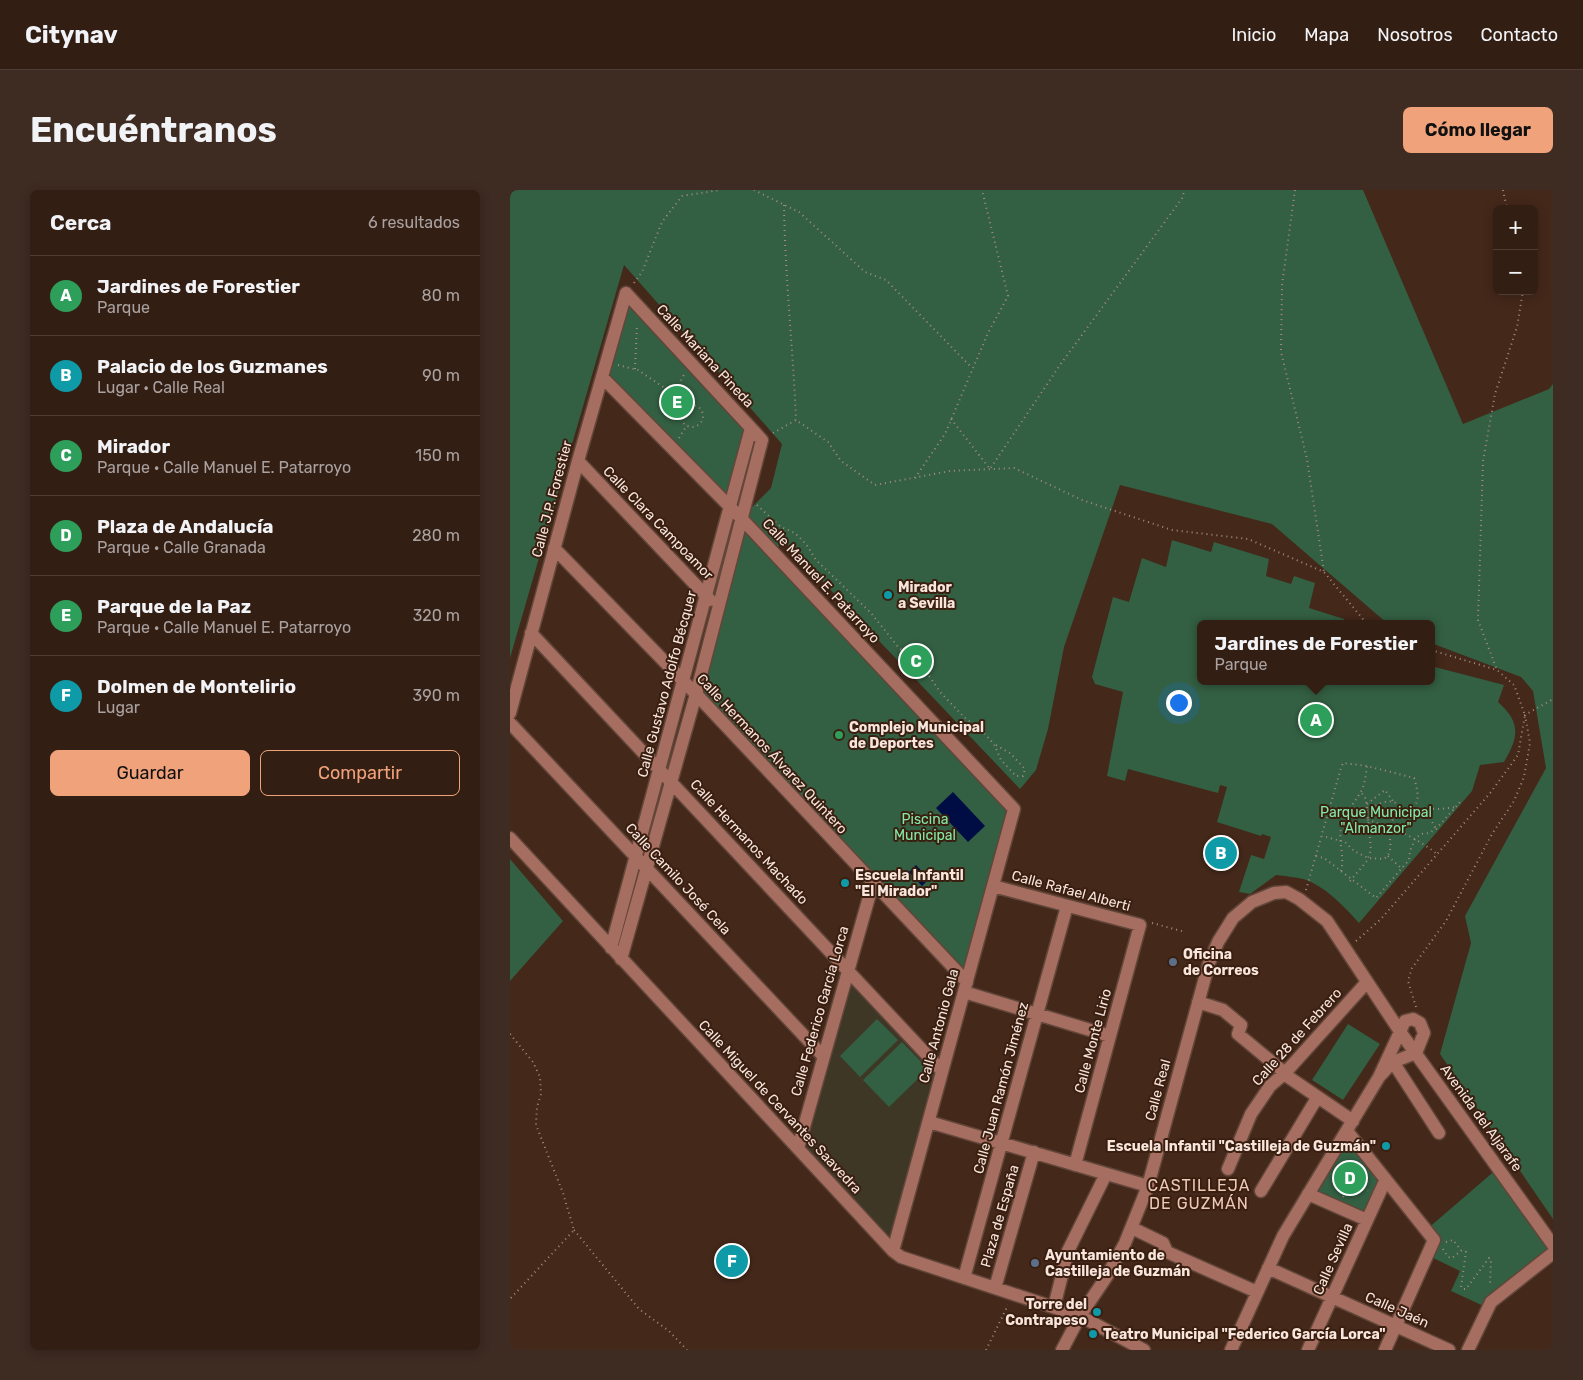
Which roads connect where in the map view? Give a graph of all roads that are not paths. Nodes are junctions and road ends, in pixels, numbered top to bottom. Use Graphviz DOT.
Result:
graph roads {
  1 [pos="626,293"];
  2 [pos="602,377"];
  3 [pos="751,428"];
  4 [pos="762,440"];
  5 [pos="578,461"];
  6 [pos="730,507"];
  7 [pos="741,518"];
  8 [pos="554,548"];
  9 [pos="706,595"];
  10 [pos="717,607"];
  11 [pos="531,634"];
  12 [pos="683,681"];
  13 [pos="696,694"];
  14 [pos="510,713"];
  15 [pos="510,723"];
  16 [pos="660,768"];
  17 [pos="670,780"];
  18 [pos="1014,809"];
  19 [pos="510,838"];
  20 [pos="636,857"];
  21 [pos="647,868"];
  22 [pos="872,883"];
  23 [pos="993,886"];
  24 [pos="1067,906"];
  25 [pos="1140,925"];
  26 [pos="611,948"];
  27 [pos="1346,950"];
  28 [pos="621,959"];
  29 [pos="847,969"];
  30 [pos="1367,982"];
  31 [pos="965,987"];
  32 [pos="1198,1002"];
  33 [pos="1037,1014"];
  34 [pos="1401,1033"];
  35 [pos="1110,1036"];
  36 [pos="1416,1053"];
  37 [pos="823,1056"];
  38 [pos="1393,1062"];
  39 [pos="942,1071"];
  40 [pos="1285,1073"];
  41 [pos="1379,1077"];
  42 [pos="1317,1098"];
  43 [pos="928,1122"];
  44 [pos="1350,1126"];
  45 [pos="1439,1133"];
  46 [pos="1002,1142"];
  47 [pos="798,1148"];
  48 [pos="1034,1152"];
  49 [pos="1075,1164"];
  50 [pos="1228,1169"];
  51 [pos="1106,1174"];
  52 [pos="1385,1181"];
  53 [pos="1148,1186"];
  54 [pos="1260,1191"];
  55 [pos="1308,1194"];
  56 [pos="1367,1220"];
  57 [pos="1132,1228"];
  58 [pos="1553,1245"];
  59 [pos="893,1251"];
  60 [pos="1553,1253"];
  61 [pos="1268,1268"];
  62 [pos="964,1278"];
  63 [pos="995,1288"];
  64 [pos="1257,1292"];
  65 [pos="1332,1297"];
  66 [pos="1054,1307"];
  67 [pos="1080,1316"];
  68 [pos="1396,1326"];
  69 [pos="1062,1350"];
  70 [pos="1144,1350"];
  71 [pos="1231,1350"];
  72 [pos="1308,1350"];
  73 [pos="1384,1350"];
  74 [pos="1449,1350"];
  75 [pos="1468,1350"];
  1 -- 2 [label="street, Calle J.P. Forestier"];
  1 -- 3 [label="street, Calle Mariana Pineda"];
  2 -- 5 [label="street, Calle J.P. Forestier"];
  2 -- 6 [label="street, Calle Manuel E. Patarroyo"];
  3 -- 4 [label="street, Calle Mariana Pineda"];
  3 -- 6 [label="street, Calle Gustavo Adolfo Bécquer"];
  4 -- 7 [label="street, Calle Gustavo Adolfo Bécquer"];
  5 -- 8 [label="street, Calle J.P. Forestier"];
  5 -- 9 [label="street, Calle Clara Campoamor"];
  6 -- 7 [label="street, Calle Manuel E. Patarroyo"];
  6 -- 9 [label="street, Calle Gustavo Adolfo Bécquer"];
  7 -- 10 [label="street, Calle Gustavo Adolfo Bécquer"];
  7 -- 18 [label="street, Calle Manuel E. Patarroyo"];
  8 -- 11 [label="street, Calle J.P. Forestier"];
  8 -- 12 [label="street, Calle Hermanos Álvarez Quintero"];
  9 -- 10 [label="street, Calle Clara Campoamor"];
  9 -- 12 [label="street, Calle Gustavo Adolfo Bécquer"];
  10 -- 13 [label="street, Calle Gustavo Adolfo Bécquer"];
  11 -- 14 [label="street, Calle J.P. Forestier"];
  11 -- 16 [label="street, Calle Hermanos Machado"];
  12 -- 13 [label="street, Calle Hermanos Álvarez Quintero"];
  12 -- 16 [label="street, Calle Gustavo Adolfo Bécquer"];
  13 -- 17 [label="street, Calle Gustavo Adolfo Bécquer"];
  13 -- 22 [label="street, Calle Hermanos Álvarez Quintero"];
  15 -- 20 [label="street, Calle Camilo José Cela"];
  16 -- 17 [label="street, Calle Hermanos Machado"];
  16 -- 20 [label="street, Calle Gustavo Adolfo Bécquer"];
  17 -- 21 [label="street, Calle Gustavo Adolfo Bécquer"];
  17 -- 29 [label="street, Calle Hermanos Machado"];
  18 -- 23 [label="street, Calle Antonio Gala"];
  19 -- 26 [label="street, Calle Miguel de Cervantes Saavedra"];
  20 -- 21 [label="street, Calle Camilo José Cela"];
  20 -- 26 [label="street, Calle Gustavo Adolfo Bécquer"];
  21 -- 28 [label="street, Calle Gustavo Adolfo Bécquer"];
  21 -- 37 [label="street, Calle Camilo José Cela"];
  22 -- 29 [label="street, Calle Federico García Lorca"];
  22 -- 31 [label="street, Calle Hermanos Álvarez Quintero"];
  23 -- 24 [label="street, Calle Rafael Alberti"];
  23 -- 31 [label="street, Calle Antonio Gala"];
  24 -- 25 [label="street, Calle Rafael Alberti"];
  24 -- 33 [label="street, Calle Juan Ramón Jiménez"];
  25 -- 35 [label="street, Calle Monte Lirio"];
  26 -- 28 [label="street, Calle Miguel de Cervantes Saavedra"];
  27 -- 30 [label="street, Avenida del Aljarafe"];
  27 -- 32 [label="street, Calle Real"];
  28 -- 47 [label="street, Calle Miguel de Cervantes Saavedra"];
  29 -- 37 [label="street, Calle Federico García Lorca"];
  29 -- 39 [label="street, Calle Hermanos Machado"];
  30 -- 34 [label="street, Avenida del Aljarafe"];
  30 -- 40 [label="street, Calle 28 de Febrero"];
  31 -- 33 [label="street"];
  31 -- 39 [label="street, Calle Antonio Gala"];
  32 -- 40 [label="street"];
  32 -- 53 [label="street, Calle Real"];
  33 -- 35 [label="street"];
  33 -- 46 [label="street, Calle Juan Ramón Jiménez"];
  34 -- 36 [label="street, Avenida del Aljarafe"];
  34 -- 36 [label="street"];
  34 -- 41 [label="street"];
  35 -- 49 [label="street, Calle Monte Lirio"];
  36 -- 38 [label="street"];
  36 -- 58 [label="street, Avenida del Aljarafe"];
  37 -- 47 [label="street, Calle Federico García Lorca"];
  38 -- 41 [label="street"];
  38 -- 45 [label="street"];
  39 -- 43 [label="street, Calle Antonio Gala"];
  40 -- 42 [label="street"];
  40 -- 50 [label="street, Calle 28 de Febrero"];
  41 -- 44 [label="street"];
  42 -- 44 [label="street"];
  42 -- 54 [label="street"];
  43 -- 46 [label="street"];
  43 -- 59 [label="street, Calle Antonio Gala"];
  44 -- 52 [label="street"];
  44 -- 55 [label="street"];
  46 -- 48 [label="street"];
  46 -- 62 [label="street, Calle Juan Ramón Jiménez"];
  47 -- 59 [label="street, Calle Miguel de Cervantes Saavedra"];
  48 -- 49 [label="street"];
  48 -- 63 [label="street, Plaza de España"];
  49 -- 51 [label="street"];
  51 -- 53 [label="street"];
  51 -- 66 [label="street"];
  52 -- 56 [label="street, Calle Sevilla"];
  52 -- 68 [label="street"];
  53 -- 57 [label="street, Calle Real"];
  55 -- 56 [label="street"];
  55 -- 61 [label="street"];
  56 -- 65 [label="street, Calle Sevilla"];
  57 -- 64 [label="street"];
  57 -- 67 [label="street, Calle Real"];
  59 -- 62 [label="street, Calle Miguel de Cervantes Saavedra"];
  60 -- 75 [label="street"];
  61 -- 64 [label="street"];
  61 -- 65 [label="street, Calle Jaén"];
  62 -- 63 [label="street, Calle Miguel de Cervantes Saavedra"];
  63 -- 66 [label="street, Calle Miguel de Cervantes Saavedra"];
  64 -- 71 [label="street"];
  65 -- 68 [label="street, Calle Jaén"];
  65 -- 72 [label="street, Calle Sevilla"];
  66 -- 67 [label="street, Calle Miguel de Cervantes Saavedra"];
  67 -- 69 [label="street, Calle Real"];
  67 -- 70 [label="street, Calle Miguel de Cervantes Saavedra"];
  68 -- 73 [label="street"];
  68 -- 74 [label="street, Calle Jaén"];
}
